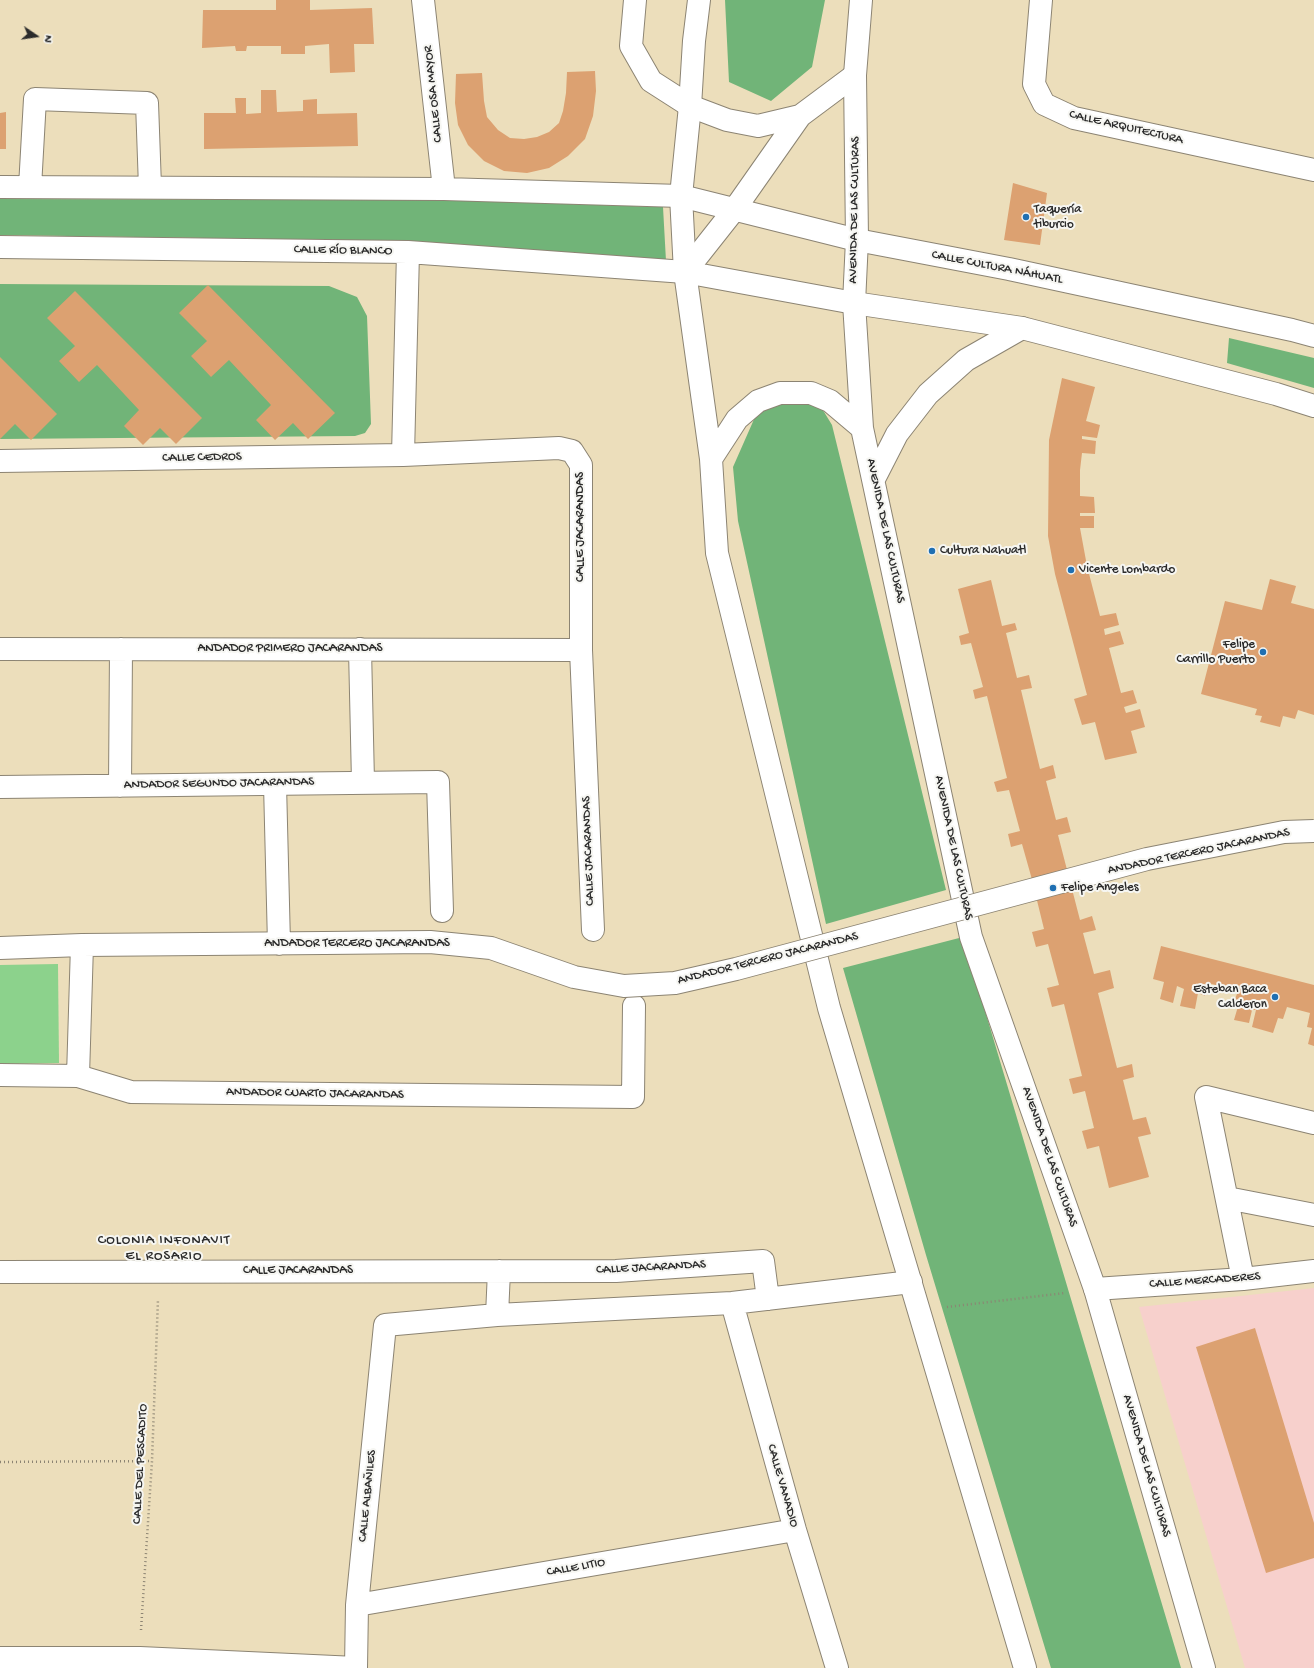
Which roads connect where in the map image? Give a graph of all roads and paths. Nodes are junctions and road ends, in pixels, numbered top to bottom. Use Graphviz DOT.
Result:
graph roads {
  1 [pos="423,0"];
  2 [pos="635,0"];
  3 [pos="699,0"];
  4 [pos="861,0"];
  5 [pos="1041,0"];
  6 [pos="855,74"];
  7 [pos="690,106"];
  8 [pos="800,116"];
  9 [pos="1314,170"];
  10 [pos="0,187"];
  11 [pos="30,187"];
  12 [pos="150,187"];
  13 [pos="444,189"];
  14 [pos="681,196"];
  15 [pos="734,210"];
  16 [pos="857,240"];
  17 [pos="0,247"];
  18 [pos="408,252"];
  19 [pos="685,272"];
  20 [pos="854,303"];
  21 [pos="1022,328"];
  22 [pos="1314,336"];
  23 [pos="1314,406"];
  24 [pos="862,428"];
  25 [pos="403,455"];
  26 [pos="711,459"];
  27 [pos="0,461"];
  28 [pos="874,479"];
  29 [pos="0,649"];
  30 [pos="121,649"];
  31 [pos="360,650"];
  32 [pos="581,650"];
  33 [pos="363,782"];
  34 [pos="275,784"];
  35 [pos="120,786"];
  36 [pos="0,787"];
  37 [pos="1314,831"];
  38 [pos="442,911"];
  39 [pos="593,930"];
  40 [pos="279,944"];
  41 [pos="82,945"];
  42 [pos="0,948"];
  43 [pos="634,1006"];
  44 [pos="0,1075"];
  45 [pos="78,1076"];
  46 [pos="1314,1123"];
  47 [pos="1227,1198"];
  48 [pos="1314,1215"];
  49 [pos="159,1271"];
  50 [pos="499,1271"];
  51 [pos="1314,1271"];
  52 [pos="0,1272"];
  53 [pos="1243,1279"];
  54 [pos="911,1282"];
  55 [pos="1095,1289"];
  56 [pos="768,1299"];
  57 [pos="732,1303"];
  58 [pos="919,1310"];
  59 [pos="497,1315"];
  60 [pos="152,1461"];
  61 [pos="0,1462"];
  62 [pos="794,1530"];
  63 [pos="357,1605"];
  64 [pos="0,1658"];
  65 [pos="140,1658"];
  66 [pos="356,1668"];
  67 [pos="837,1668"];
  68 [pos="1025,1668"];
  69 [pos="1204,1668"];
  1 -- 13 [label="street, CALLE OSA MAYOR"];
  2 -- 7 [label="street"];
  3 -- 7 [label="street"];
  4 -- 6 [label="street, AVENIDA DE LAS CULTURAS"];
  5 -- 9 [label="street, CALLE ARQUITECTURA"];
  6 -- 8 [label="street"];
  6 -- 16 [label="street, AVENIDA DE LAS CULTURAS"];
  7 -- 8 [label="street"];
  7 -- 14 [label="street"];
  8 -- 15 [label="street"];
  10 -- 11 [label="street"];
  11 -- 12 [label="street"];
  11 -- 12 [label="street"];
  12 -- 13 [label="street"];
  13 -- 14 [label="street"];
  14 -- 15 [label="street, CALLE CULTURA NÁHUATL"];
  14 -- 19 [label="street"];
  15 -- 16 [label="street, CALLE CULTURA NÁHUATL"];
  15 -- 19 [label="street"];
  16 -- 20 [label="street, AVENIDA DE LAS CULTURAS"];
  16 -- 22 [label="street, CALLE CULTURA NÁHUATL"];
  17 -- 18 [label="street, CALLE RÍO BLANCO"];
  18 -- 19 [label="street, CALLE RÍO BLANCO"];
  18 -- 25 [label="street"];
  19 -- 20 [label="street"];
  19 -- 26 [label="street"];
  20 -- 21 [label="street"];
  20 -- 24 [label="street, AVENIDA DE LAS CULTURAS"];
  21 -- 23 [label="street"];
  21 -- 28 [label="street"];
  24 -- 26 [label="street"];
  24 -- 28 [label="street, AVENIDA DE LAS CULTURAS"];
  25 -- 27 [label="street, CALLE CEDROS"];
  25 -- 32 [label="street, CALLE JACARANDAS"];
  26 -- 54 [label="street"];
  28 -- 55 [label="street, AVENIDA DE LAS CULTURAS"];
  29 -- 30 [label="street, ANDADOR PRIMERO JACARANDAS"];
  30 -- 31 [label="street, ANDADOR PRIMERO JACARANDAS"];
  30 -- 35 [label="street"];
  31 -- 32 [label="street, ANDADOR PRIMERO JACARANDAS"];
  31 -- 33 [label="street"];
  32 -- 39 [label="street, CALLE JACARANDAS"];
  33 -- 34 [label="street, ANDADOR SEGUNDO JACARANDAS"];
  33 -- 38 [label="street, ANDADOR SEGUNDO JACARANDAS"];
  34 -- 35 [label="street, ANDADOR SEGUNDO JACARANDAS"];
  34 -- 40 [label="street"];
  35 -- 36 [label="street, ANDADOR SEGUNDO JACARANDAS"];
  37 -- 40 [label="street, ANDADOR TERCERO JACARANDAS, bridge"];
  40 -- 41 [label="street, ANDADOR TERCERO JACARANDAS"];
  41 -- 42 [label="street, ANDADOR TERCERO JACARANDAS"];
  41 -- 45 [label="street"];
  43 -- 45 [label="street, ANDADOR CUARTO JACARANDAS"];
  44 -- 45 [label="street, ANDADOR CUARTO JACARANDAS"];
  46 -- 47 [label="street"];
  47 -- 48 [label="street"];
  47 -- 53 [label="street"];
  49 -- 50 [label="street, CALLE JACARANDAS"];
  49 -- 52 [label="street, CALLE JACARANDAS"];
  49 -- 60 [label="path, CALLE DEL PESCADITO"];
  50 -- 56 [label="street, CALLE JACARANDAS"];
  50 -- 59 [label="street"];
  51 -- 53 [label="street, CALLE MERCADERES"];
  53 -- 55 [label="street, CALLE MERCADERES"];
  54 -- 56 [label="street"];
  54 -- 58 [label="street"];
  55 -- 58 [label="path"];
  55 -- 69 [label="street, AVENIDA DE LAS CULTURAS"];
  56 -- 57 [label="street"];
  57 -- 59 [label="street"];
  57 -- 62 [label="street, CALLE VANADIO"];
  58 -- 68 [label="street"];
  59 -- 63 [label="street, CALLE ALBAÑILES"];
  60 -- 61 [label="path"];
  60 -- 65 [label="path, CALLE DEL PESCADITO"];
  62 -- 63 [label="street, CALLE LITIO"];
  62 -- 67 [label="street, CALLE VANADIO"];
  63 -- 66 [label="street, CALLE ALBAÑILES"];
  64 -- 65 [label="street"];
  65 -- 66 [label="street"];
}
